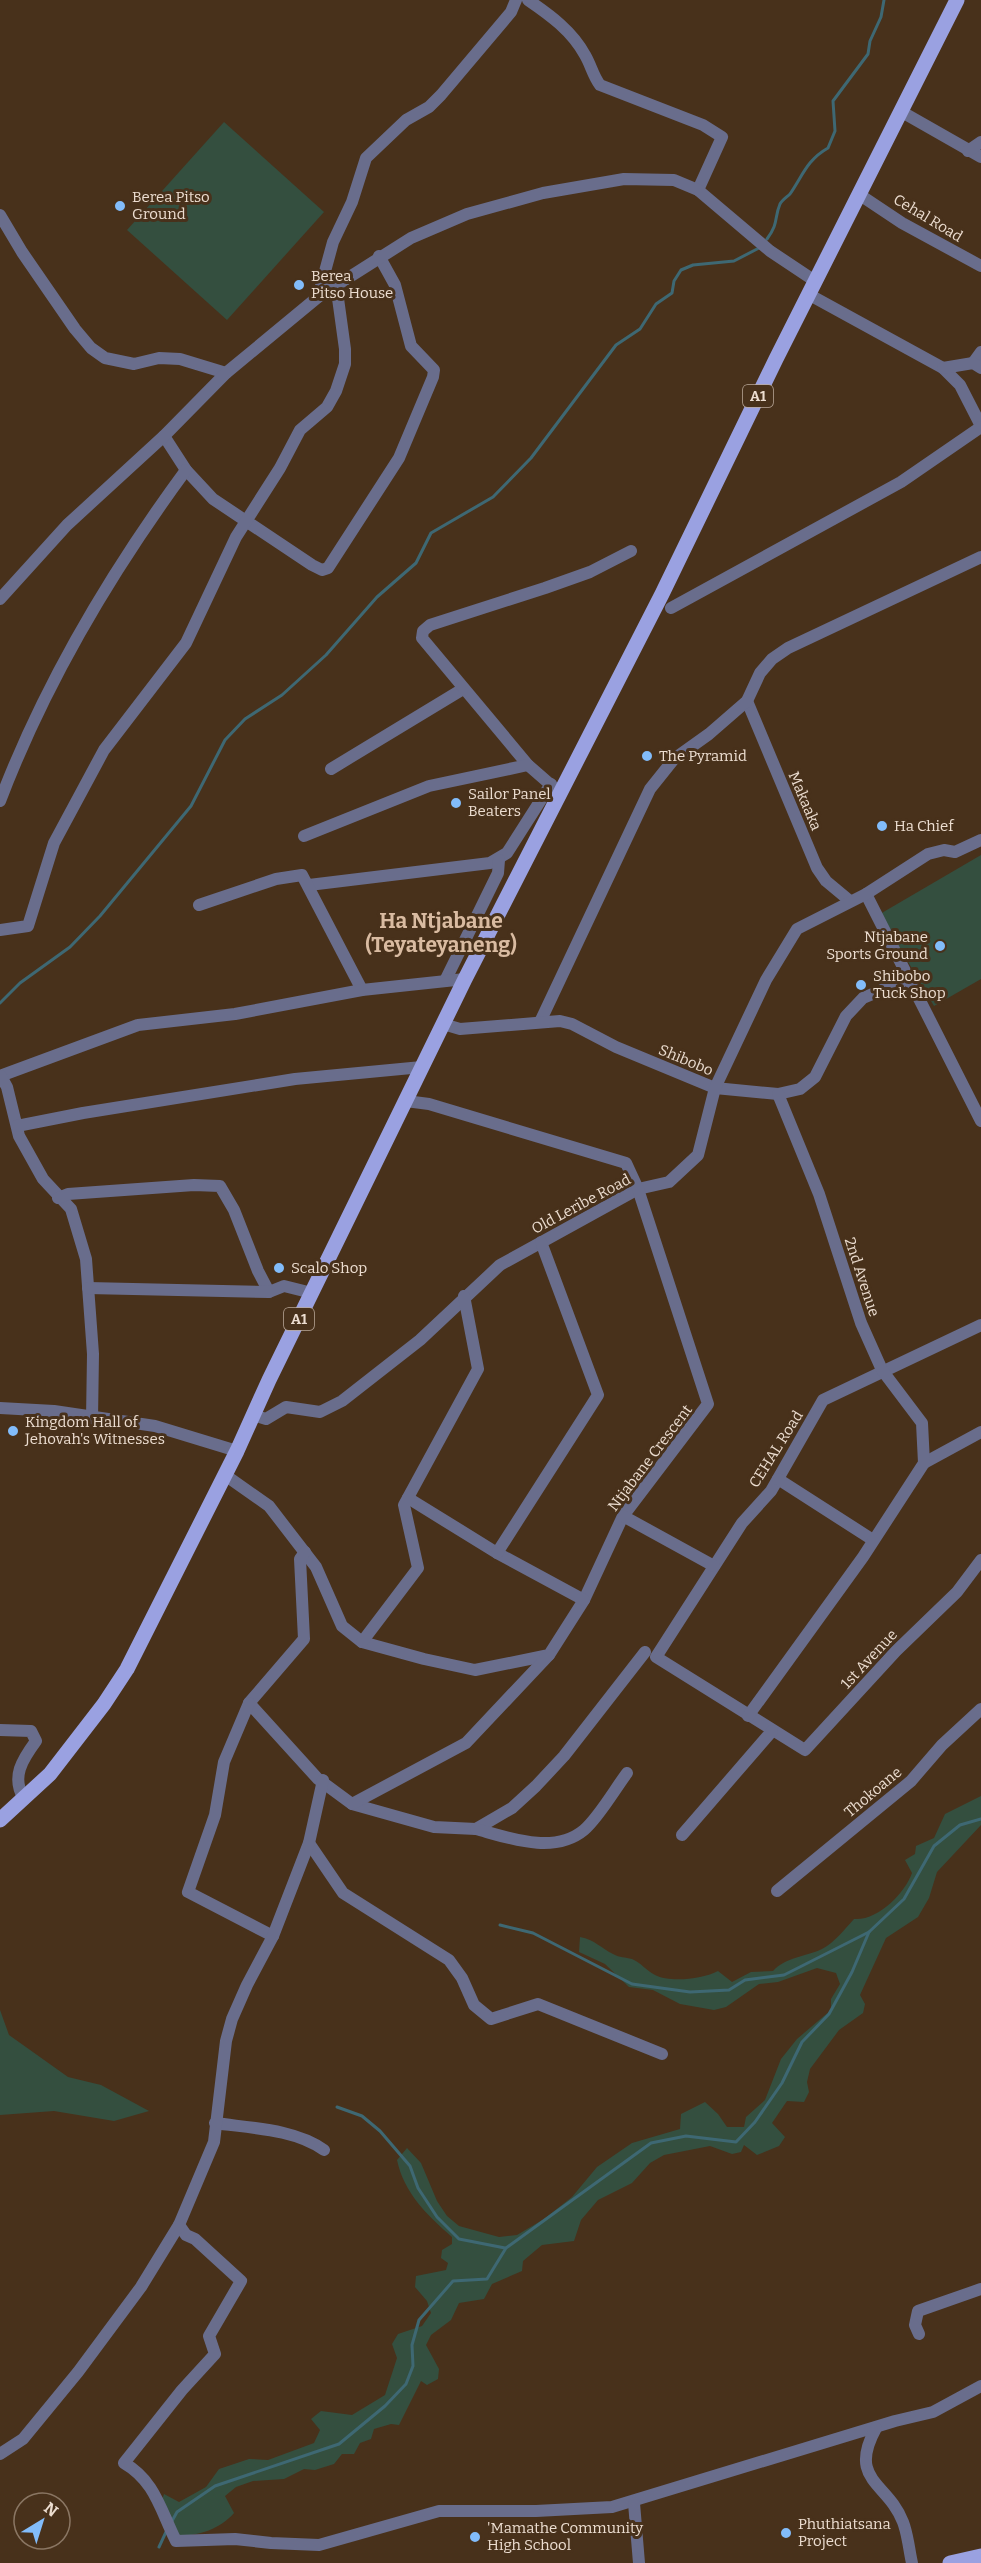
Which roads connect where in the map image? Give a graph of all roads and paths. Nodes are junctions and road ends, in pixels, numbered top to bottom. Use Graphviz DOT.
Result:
graph roads {
  1 [pos="516,0"];
  2 [pos="528,0"];
  3 [pos="957,0"];
  4 [pos="902,112"];
  5 [pos="981,142"];
  6 [pos="968,151"];
  7 [pos="981,157"];
  8 [pos="698,190"];
  9 [pos="860,195"];
  10 [pos="0,215"];
  11 [pos="380,256"];
  12 [pos="981,266"];
  13 [pos="336,284"];
  14 [pos="812,287"];
  15 [pos="318,297"];
  16 [pos="981,352"];
  17 [pos="977,366"];
  18 [pos="944,368"];
  19 [pos="226,373"];
  20 [pos="981,426"];
  21 [pos="164,436"];
  22 [pos="186,470"];
  23 [pos="244,522"];
  24 [pos="631,551"];
  25 [pos="981,557"];
  26 [pos="0,599"];
  27 [pos="671,608"];
  28 [pos="464,689"];
  29 [pos="747,701"];
  30 [pos="528,765"];
  31 [pos="331,769"];
  32 [pos="555,788"];
  33 [pos="0,801"];
  34 [pos="304,836"];
  35 [pos="981,840"];
  36 [pos="499,860"];
  37 [pos="309,885"];
  38 [pos="866,894"];
  39 [pos="850,901"];
  40 [pos="199,905"];
  41 [pos="0,930"];
  42 [pos="465,979"];
  43 [pos="908,979"];
  44 [pos="445,981"];
  45 [pos="362,990"];
  46 [pos="540,1022"];
  47 [pos="443,1024"];
  48 [pos="422,1067"];
  49 [pos="0,1076"];
  50 [pos="715,1088"];
  51 [pos="778,1094"];
  52 [pos="406,1101"];
  53 [pos="981,1121"];
  54 [pos="17,1126"];
  55 [pos="638,1189"];
  56 [pos="58,1198"];
  57 [pos="541,1242"];
  58 [pos="88,1288"];
  59 [pos="269,1292"];
  60 [pos="312,1293"];
  61 [pos="464,1296"];
  62 [pos="981,1325"];
  63 [pos="882,1370"];
  64 [pos="0,1408"];
  65 [pos="253,1415"];
  66 [pos="92,1419"];
  67 [pos="981,1432"];
  68 [pos="237,1451"];
  69 [pos="924,1463"];
  70 [pos="225,1475"];
  71 [pos="778,1479"];
  72 [pos="408,1498"];
  73 [pos="622,1516"];
  74 [pos="873,1540"];
  75 [pos="305,1552"];
  76 [pos="497,1553"];
  77 [pos="981,1560"];
  78 [pos="714,1566"];
  79 [pos="584,1600"];
  80 [pos="362,1642"];
  81 [pos="549,1655"];
  82 [pos="650,1655"];
  83 [pos="249,1703"];
  84 [pos="981,1709"];
  85 [pos="748,1716"];
  86 [pos="0,1730"];
  87 [pos="772,1731"];
  88 [pos="627,1773"];
  89 [pos="323,1780"];
  90 [pos="24,1799"];
  91 [pos="352,1804"];
  92 [pos="0,1820"];
  93 [pos="476,1829"];
  94 [pos="682,1835"];
  95 [pos="309,1843"];
  96 [pos="777,1891"];
  97 [pos="273,1936"];
  98 [pos="662,2054"];
  99 [pos="215,2123"];
  100 [pos="324,2150"];
  101 [pos="179,2225"];
  102 [pos="981,2289"];
  103 [pos="919,2334"];
  104 [pos="981,2386"];
  105 [pos="876,2428"];
  106 [pos="0,2454"];
  107 [pos="634,2503"];
  108 [pos="981,2556"];
  109 [pos="639,2563"];
  110 [pos="912,2563"];
  111 [pos="950,2563"];
  1 -- 15 [label="street"];
  2 -- 8 [label="street"];
  3 -- 4 [label="main road, A1"];
  4 -- 6 [label="street"];
  4 -- 9 [label="main road, A1"];
  5 -- 6 [label="street"];
  6 -- 7 [label="street"];
  8 -- 11 [label="street"];
  8 -- 14 [label="street"];
  9 -- 12 [label="street, Cehal Road"];
  9 -- 14 [label="main road, A1"];
  10 -- 19 [label="street"];
  11 -- 13 [label="street"];
  11 -- 23 [label="street"];
  13 -- 15 [label="street"];
  13 -- 23 [label="street"];
  14 -- 18 [label="street"];
  14 -- 32 [label="main road, A1"];
  15 -- 19 [label="street"];
  16 -- 17 [label="street"];
  17 -- 18 [label="street"];
  18 -- 20 [label="street"];
  19 -- 21 [label="street"];
  20 -- 27 [label="street"];
  21 -- 22 [label="street"];
  21 -- 26 [label="street"];
  22 -- 23 [label="street"];
  22 -- 33 [label="street"];
  23 -- 41 [label="street"];
  24 -- 28 [label="street"];
  25 -- 29 [label="street"];
  28 -- 30 [label="street"];
  28 -- 31 [label="street"];
  29 -- 39 [label="street, Makaaka"];
  29 -- 46 [label="street"];
  30 -- 32 [label="street"];
  30 -- 34 [label="street"];
  32 -- 36 [label="street"];
  32 -- 42 [label="main road, A1"];
  35 -- 38 [label="street, Old Leribe Road"];
  36 -- 37 [label="street"];
  36 -- 44 [label="street"];
  37 -- 40 [label="street"];
  37 -- 45 [label="street"];
  38 -- 39 [label="street, Old Leribe Road"];
  38 -- 43 [label="street"];
  39 -- 50 [label="street, Old Leribe Road"];
  42 -- 44 [label="street"];
  42 -- 47 [label="main road, A1"];
  43 -- 51 [label="street, Shibobo"];
  43 -- 53 [label="street"];
  44 -- 45 [label="street"];
  45 -- 49 [label="street"];
  46 -- 47 [label="street, Shibobo"];
  46 -- 50 [label="street, Shibobo"];
  47 -- 48 [label="main road, A1"];
  48 -- 52 [label="main road, A1"];
  48 -- 54 [label="street"];
  49 -- 54 [label="street"];
  50 -- 51 [label="street, Shibobo"];
  50 -- 55 [label="street, Old Leribe Road"];
  51 -- 63 [label="street, 2nd Avenue"];
  52 -- 55 [label="street, Ntjabane Crescent"];
  52 -- 60 [label="main road, A1"];
  54 -- 56 [label="street"];
  55 -- 57 [label="street, Old Leribe Road"];
  55 -- 73 [label="street, Ntjabane Crescent"];
  56 -- 58 [label="street"];
  56 -- 59 [label="street"];
  57 -- 61 [label="street, Old Leribe Road"];
  57 -- 76 [label="street"];
  58 -- 59 [label="street"];
  58 -- 66 [label="street"];
  59 -- 60 [label="street"];
  60 -- 65 [label="main road, A1"];
  61 -- 65 [label="street, Old Leribe Road"];
  61 -- 72 [label="street"];
  62 -- 63 [label="street, CEHAL Road"];
  63 -- 69 [label="street, 2nd Avenue"];
  63 -- 71 [label="street, CEHAL Road"];
  64 -- 66 [label="street"];
  65 -- 68 [label="main road, A1"];
  66 -- 68 [label="street"];
  67 -- 69 [label="street"];
  68 -- 70 [label="main road, A1"];
  69 -- 74 [label="street"];
  70 -- 75 [label="street"];
  70 -- 90 [label="main road, A1"];
  71 -- 74 [label="street"];
  71 -- 78 [label="street, CEHAL Road"];
  72 -- 76 [label="street"];
  72 -- 80 [label="street"];
  73 -- 78 [label="street"];
  73 -- 79 [label="street, Ntjabane Crescent"];
  74 -- 85 [label="street"];
  75 -- 80 [label="street"];
  75 -- 83 [label="street"];
  76 -- 79 [label="street"];
  77 -- 87 [label="street, 1st Avenue"];
  78 -- 82 [label="street, CEHAL Road"];
  79 -- 81 [label="street, Ntjabane Crescent"];
  80 -- 81 [label="street"];
  81 -- 91 [label="street, Ntjabane Crescent"];
  82 -- 85 [label="street, 1st Avenue"];
  82 -- 93 [label="street, CEHAL Road"];
  83 -- 89 [label="street"];
  83 -- 97 [label="street"];
  84 -- 96 [label="street, Thokoane"];
  85 -- 87 [label="street, 1st Avenue"];
  86 -- 90 [label="street"];
  87 -- 94 [label="street"];
  88 -- 93 [label="street"];
  89 -- 91 [label="street"];
  89 -- 95 [label="street"];
  90 -- 92 [label="main road, A1"];
  91 -- 93 [label="street"];
  95 -- 97 [label="street"];
  95 -- 98 [label="street"];
  97 -- 99 [label="street"];
  99 -- 100 [label="street"];
  99 -- 101 [label="street"];
  101 -- 106 [label="street"];
  101 -- 107 [label="street"];
  102 -- 103 [label="street"];
  104 -- 105 [label="street"];
  105 -- 107 [label="street"];
  105 -- 110 [label="street"];
  107 -- 109 [label="street"];
  108 -- 111 [label="main road"];
}
